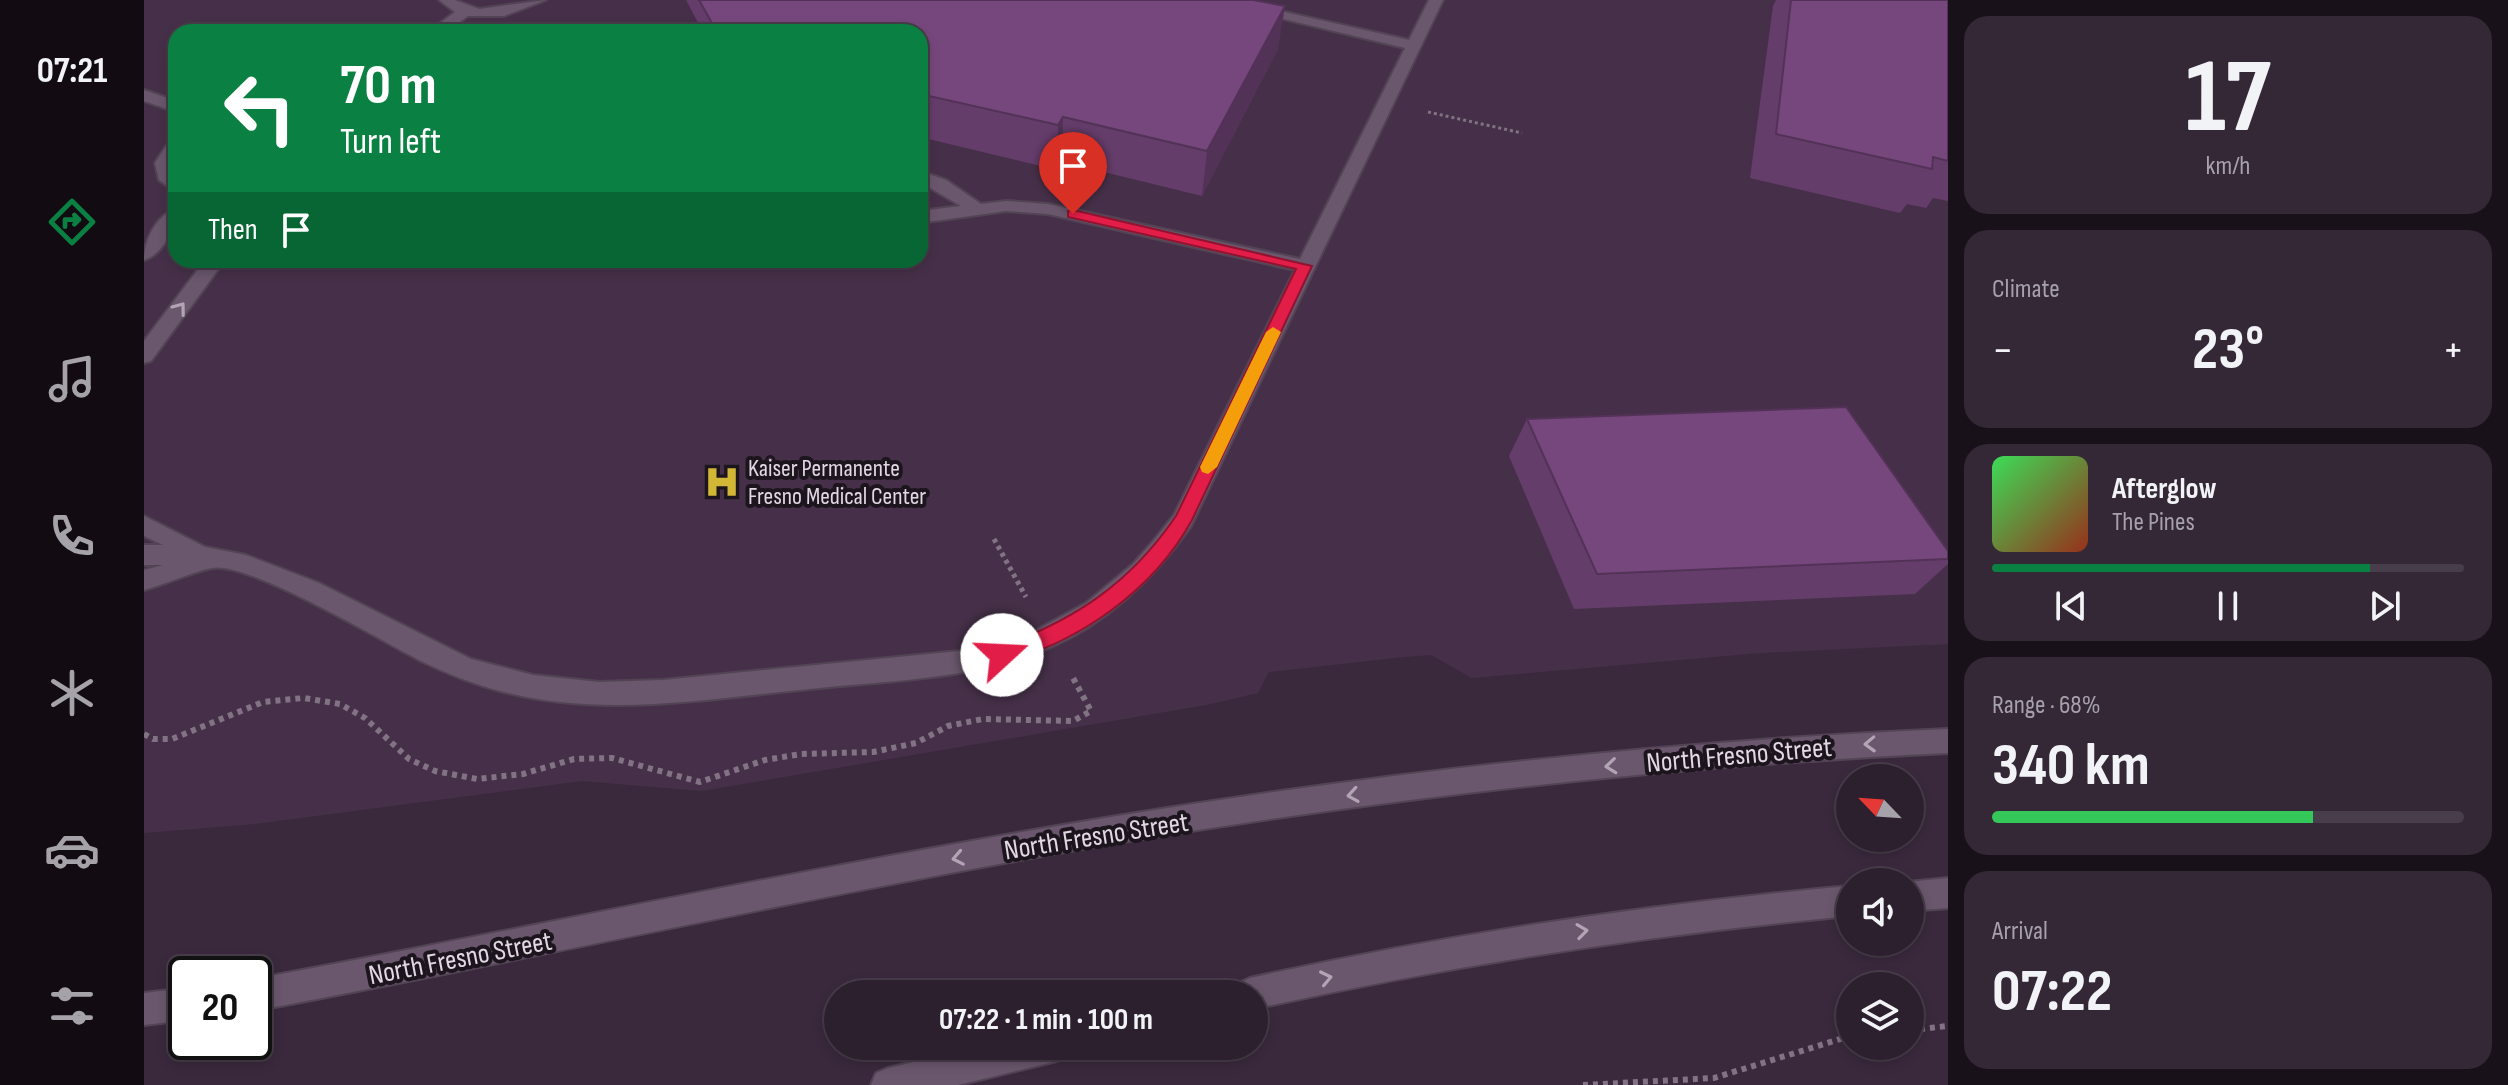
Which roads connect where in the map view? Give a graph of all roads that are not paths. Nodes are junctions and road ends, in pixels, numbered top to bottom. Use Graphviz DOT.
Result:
graph roads {
  1 [pos="446,0"];
  2 [pos="539,0"];
  3 [pos="1211,0"];
  4 [pos="1436,0"];
  5 [pos="466,11"];
  6 [pos="447,24"];
  7 [pos="1413,45"];
  8 [pos="144,95"];
  9 [pos="168,104"];
  10 [pos="168,157"];
  11 [pos="168,179"];
  12 [pos="928,179"];
  13 [pos="975,208"];
  14 [pos="928,216"];
  15 [pos="168,225"];
  16 [pos="144,254"];
  17 [pos="1305,266"];
  18 [pos="209,268"];
  19 [pos="144,356"];
  20 [pos="144,525"];
  21 [pos="144,555"];
  22 [pos="217,558"];
  23 [pos="144,580"];
  24 [pos="1948,741"];
  25 [pos="1948,893"];
  26 [pos="1924,895"];
  27 [pos="1836,902"];
  28 [pos="1268,990"];
  29 [pos="272,992"];
  30 [pos="168,1006"];
  31 [pos="144,1009"];
  32 [pos="994,1060"];
  33 [pos="888,1085"];
  1 -- 5 [label="main road"];
  2 -- 5 [label="main road"];
  3 -- 7 [label="main road"];
  4 -- 7 [label="main road"];
  5 -- 6 [label="main road"];
  7 -- 17 [label="main road"];
  8 -- 9 [label="main road"];
  10 -- 11 [label="main road"];
  12 -- 13 [label="main road"];
  13 -- 14 [label="main road"];
  13 -- 17 [label="main road"];
  15 -- 16 [label="main road"];
  17 -- 22 [label="main road"];
  19 -- 18 [label="main road, one-way"];
  20 -- 22 [label="main road"];
  21 -- 22 [label="main road"];
  22 -- 23 [label="main road"];
  24 -- 29 [label="main road, North Fresno Street, one-way"];
  25 -- 26 [label="main road"];
  28 -- 27 [label="main road, one-way"];
  30 -- 31 [label="main road"];
  32 -- 33 [label="main road"];
}
